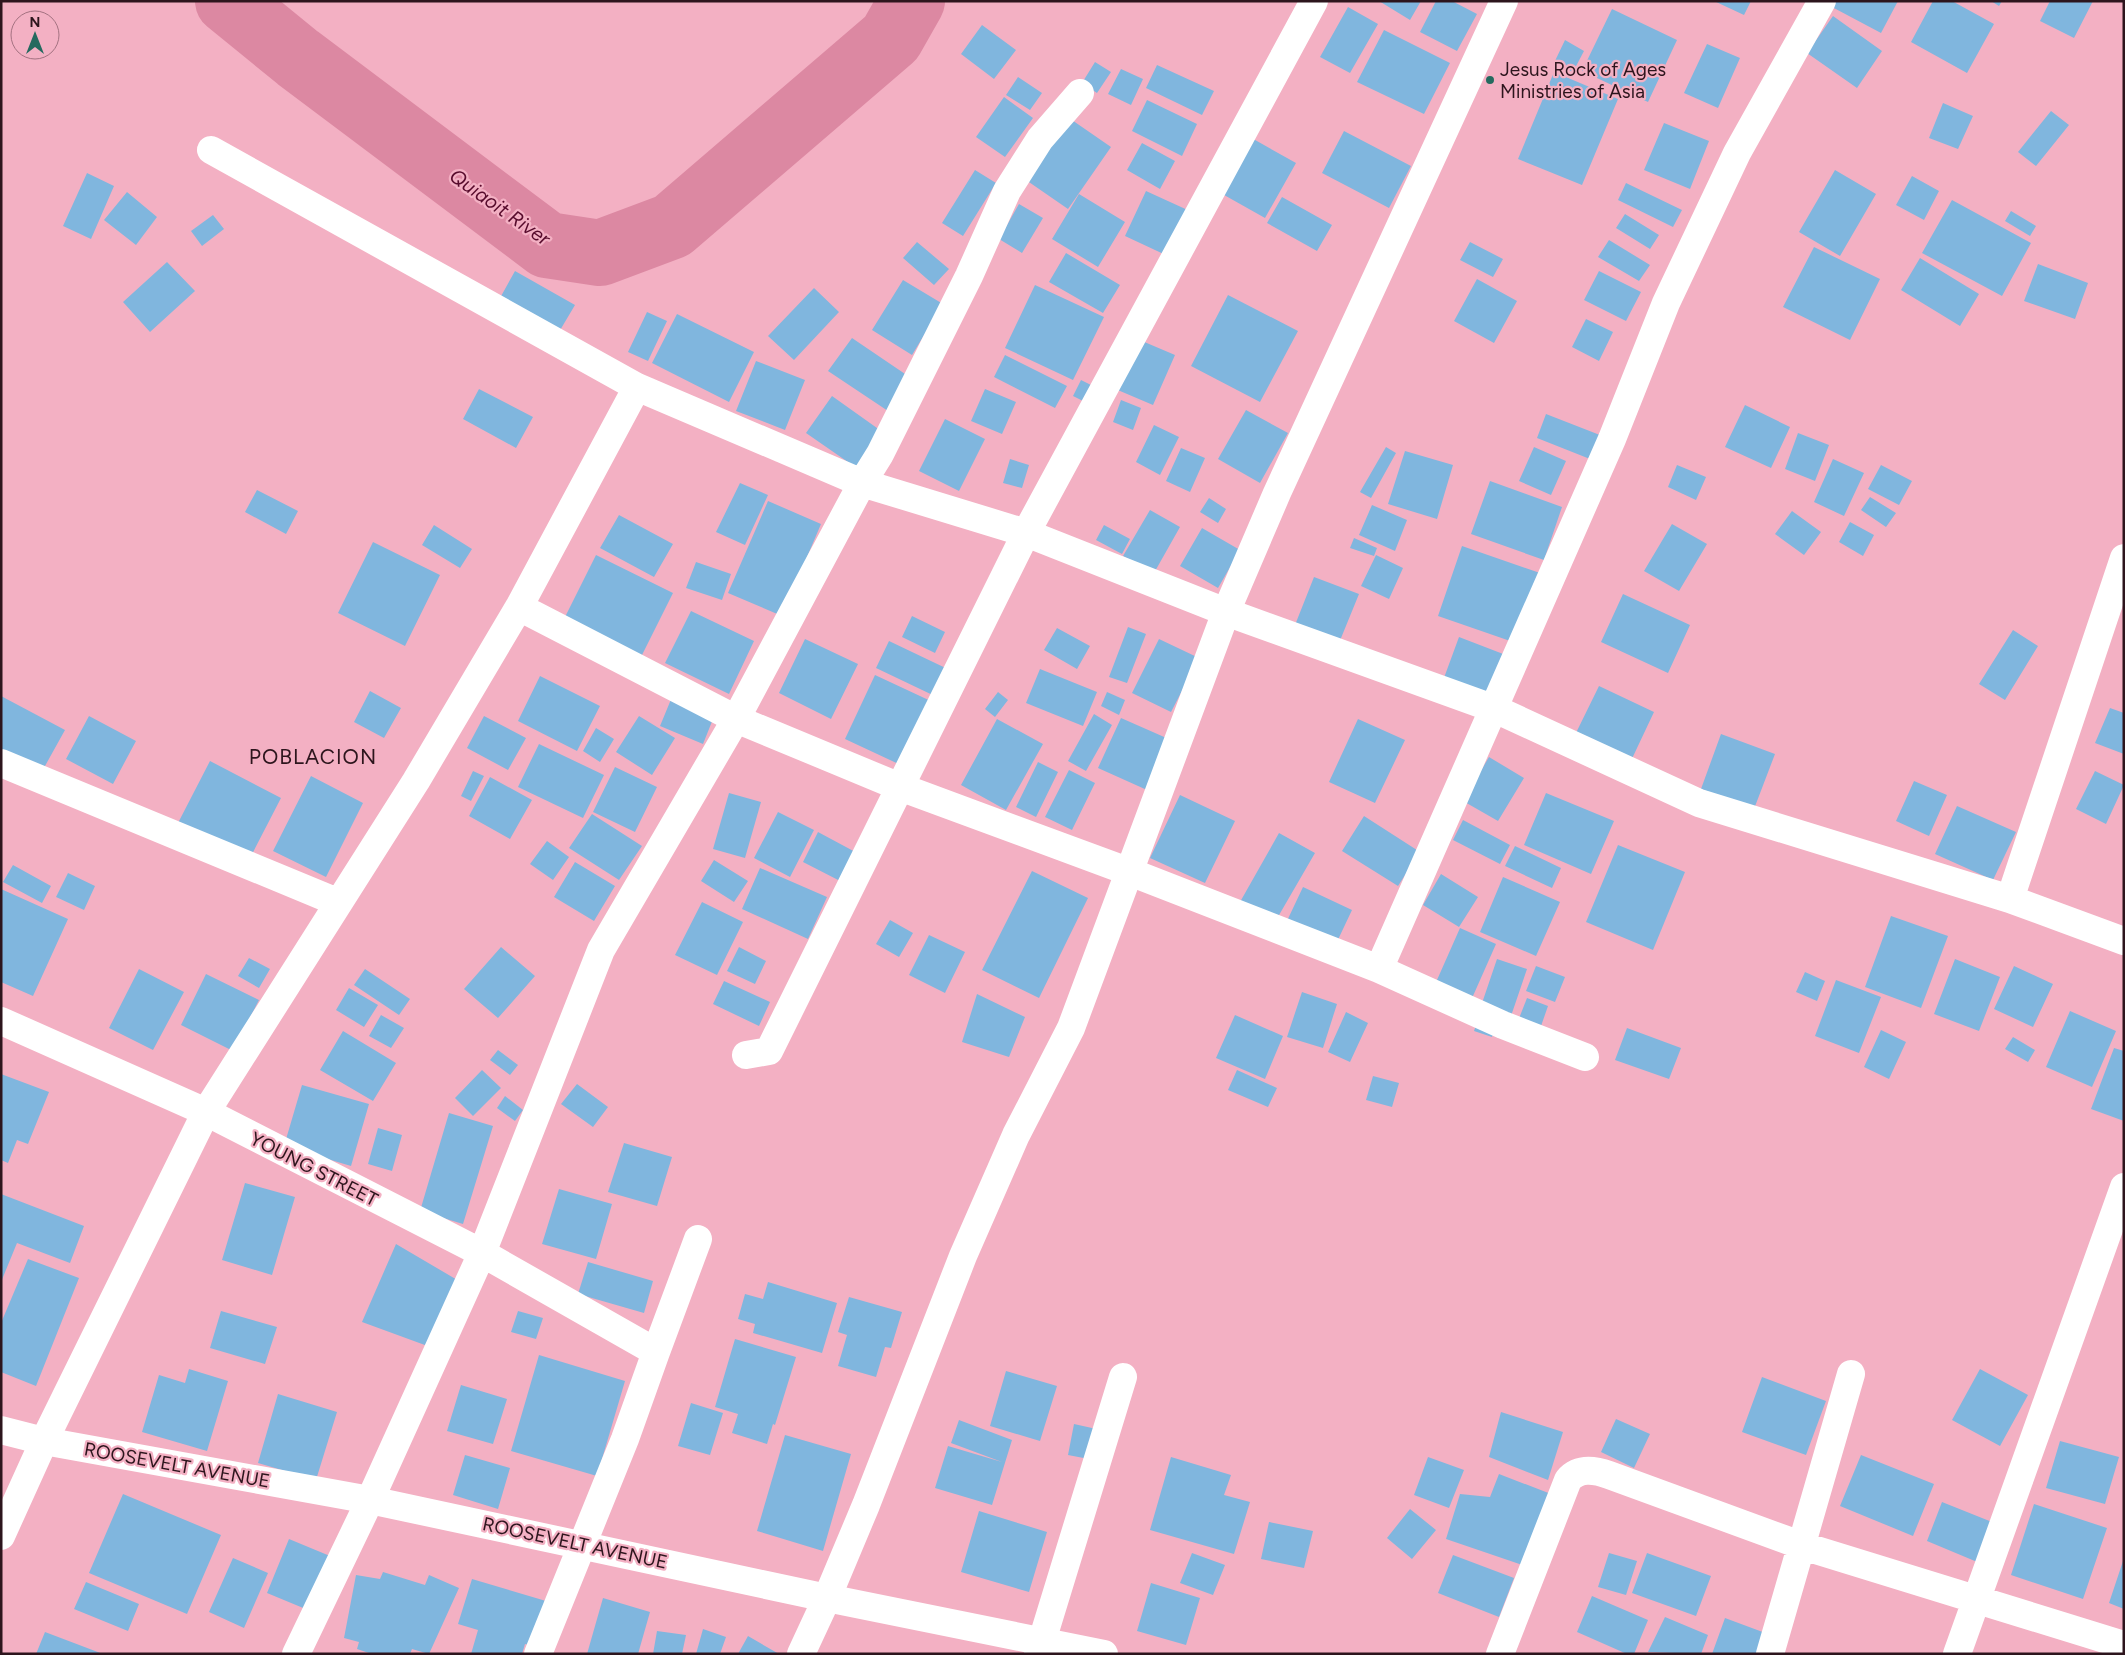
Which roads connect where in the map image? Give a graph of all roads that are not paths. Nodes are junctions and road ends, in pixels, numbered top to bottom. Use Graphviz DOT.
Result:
graph roads {
  1 [pos="1314,1"];
  2 [pos="1504,1"];
  3 [pos="1822,1"];
  4 [pos="1080,92"];
  5 [pos="211,150"];
  6 [pos="637,387"];
  7 [pos="862,482"];
  8 [pos="1026,533"];
  9 [pos="2124,558"];
  10 [pos="519,607"];
  11 [pos="1226,612"];
  12 [pos="1495,710"];
  13 [pos="736,719"];
  14 [pos="1,763"];
  15 [pos="900,787"];
  16 [pos="1130,872"];
  17 [pos="2010,899"];
  18 [pos="337,902"];
  19 [pos="2124,940"];
  20 [pos="1379,969"];
  21 [pos="1,1021"];
  22 [pos="746,1055"];
  23 [pos="1585,1058"];
  24 [pos="206,1112"];
  25 [pos="2124,1187"];
  26 [pos="698,1239"];
  27 [pos="482,1253"];
  28 [pos="656,1352"];
  29 [pos="1851,1374"];
  30 [pos="1124,1377"];
  31 [pos="1,1430"];
  32 [pos="44,1441"];
  33 [pos="370,1500"];
  34 [pos="1,1536"];
  35 [pos="582,1545"];
  36 [pos="1803,1546"];
  37 [pos="827,1598"];
  38 [pos="1976,1601"];
  39 [pos="2124,1646"];
  40 [pos="1041,1648"];
  41 [pos="296,1654"];
  42 [pos="538,1654"];
  43 [pos="801,1654"];
  44 [pos="1104,1654"];
  45 [pos="1500,1654"];
  46 [pos="1770,1654"];
  47 [pos="1958,1654"];
  1 -- 8 [label="street"];
  2 -- 11 [label="street"];
  3 -- 12 [label="street"];
  4 -- 7 [label="street"];
  5 -- 6 [label="street"];
  6 -- 7 [label="street"];
  6 -- 10 [label="street"];
  7 -- 8 [label="street"];
  7 -- 13 [label="street"];
  8 -- 11 [label="street"];
  8 -- 15 [label="street"];
  9 -- 17 [label="street"];
  10 -- 13 [label="street"];
  10 -- 18 [label="street"];
  11 -- 12 [label="street"];
  11 -- 16 [label="street"];
  12 -- 17 [label="street"];
  12 -- 20 [label="street"];
  13 -- 15 [label="street"];
  13 -- 27 [label="street"];
  14 -- 18 [label="street"];
  15 -- 16 [label="street"];
  15 -- 22 [label="street"];
  16 -- 20 [label="street"];
  16 -- 37 [label="street"];
  17 -- 19 [label="street"];
  18 -- 24 [label="street"];
  20 -- 23 [label="street"];
  21 -- 24 [label="street, YOUNG STREET"];
  24 -- 27 [label="street, YOUNG STREET"];
  24 -- 32 [label="street"];
  25 -- 38 [label="street"];
  26 -- 28 [label="street"];
  27 -- 28 [label="street, YOUNG STREET"];
  27 -- 33 [label="street"];
  28 -- 35 [label="street"];
  29 -- 36 [label="street"];
  30 -- 40 [label="street"];
  31 -- 32 [label="street, ROOSEVELT AVENUE"];
  32 -- 33 [label="street, ROOSEVELT AVENUE"];
  32 -- 34 [label="street"];
  33 -- 35 [label="street, ROOSEVELT AVENUE"];
  33 -- 41 [label="street"];
  35 -- 37 [label="street, ROOSEVELT AVENUE"];
  35 -- 42 [label="street"];
  36 -- 38 [label="street"];
  36 -- 45 [label="street"];
  36 -- 46 [label="street"];
  37 -- 40 [label="street, ROOSEVELT AVENUE"];
  37 -- 43 [label="street"];
  38 -- 39 [label="street"];
  38 -- 47 [label="street"];
  40 -- 44 [label="street, ROOSEVELT AVENUE"];
}
